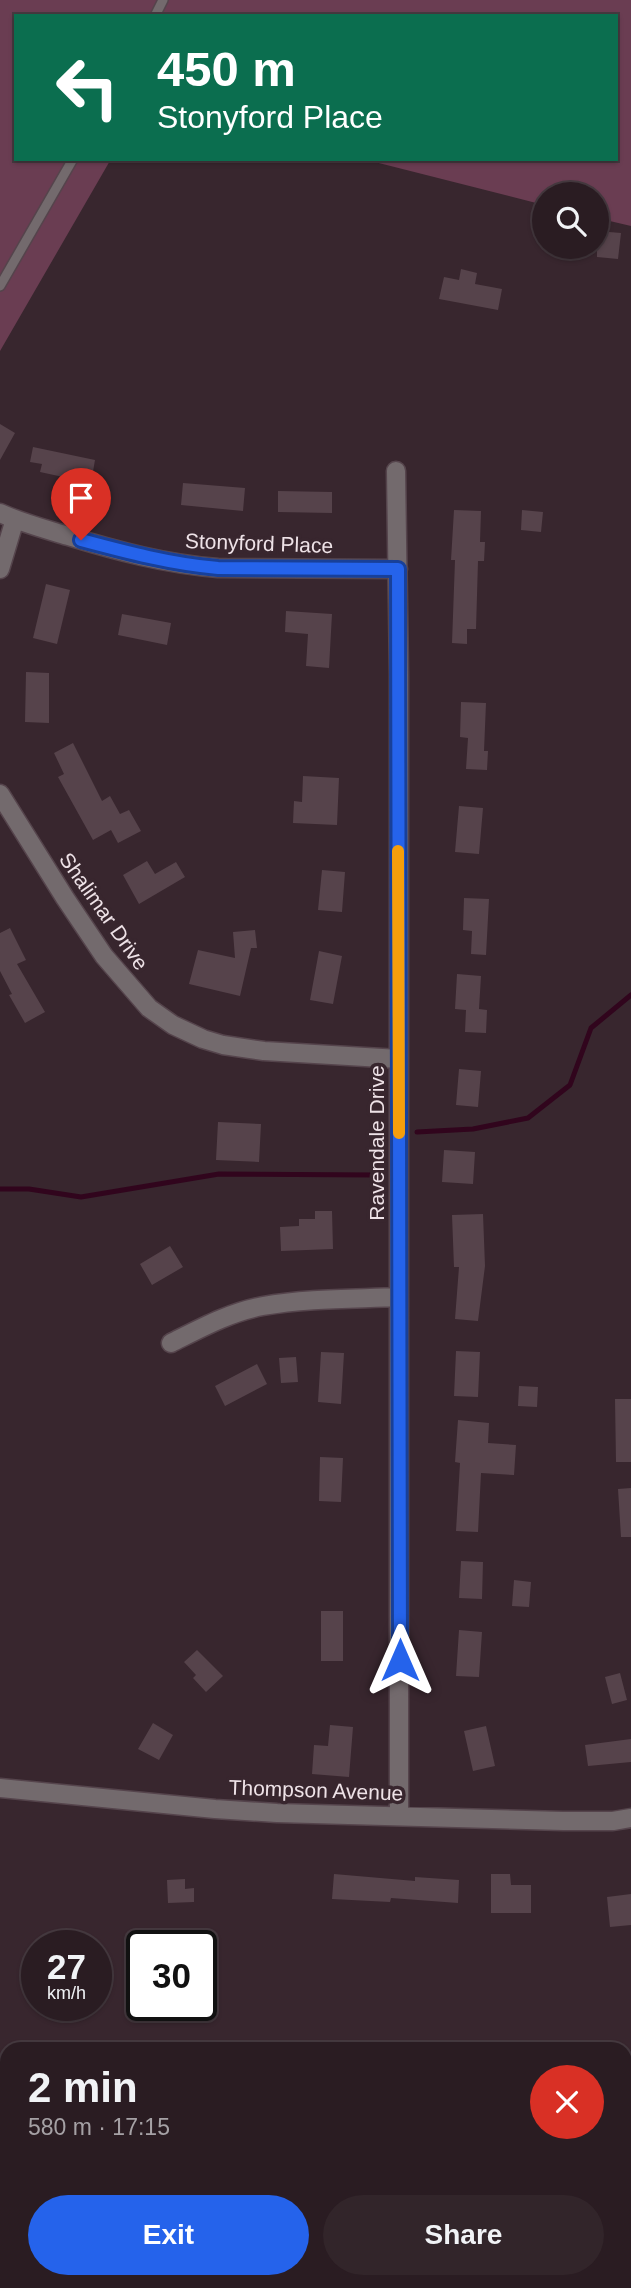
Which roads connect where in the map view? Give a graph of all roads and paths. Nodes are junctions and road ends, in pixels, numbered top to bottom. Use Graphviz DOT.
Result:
graph roads {
  1 [pos="72,161"];
  2 [pos="0,285"];
  3 [pos="396,471"];
  4 [pos="7,516"];
  5 [pos="0,569"];
  6 [pos="398,569"];
  7 [pos="0,794"];
  8 [pos="399,1059"];
  9 [pos="399,1297"];
  10 [pos="171,1343"];
  11 [pos="0,1788"];
  12 [pos="399,1815"];
  13 [pos="631,1818"];
  1 -- 2 [label="lane"];
  3 -- 6 [label="street, Ravendale Drive"];
  4 -- 5 [label="street"];
  4 -- 6 [label="street, Stonyford Place"];
  6 -- 8 [label="street, Ravendale Drive"];
  7 -- 8 [label="street, Shalimar Drive"];
  8 -- 9 [label="street, Ravendale Drive"];
  9 -- 10 [label="street"];
  9 -- 12 [label="street, Ravendale Drive"];
  11 -- 12 [label="street, Thompson Avenue"];
  12 -- 13 [label="street, Thompson Avenue"];
}
